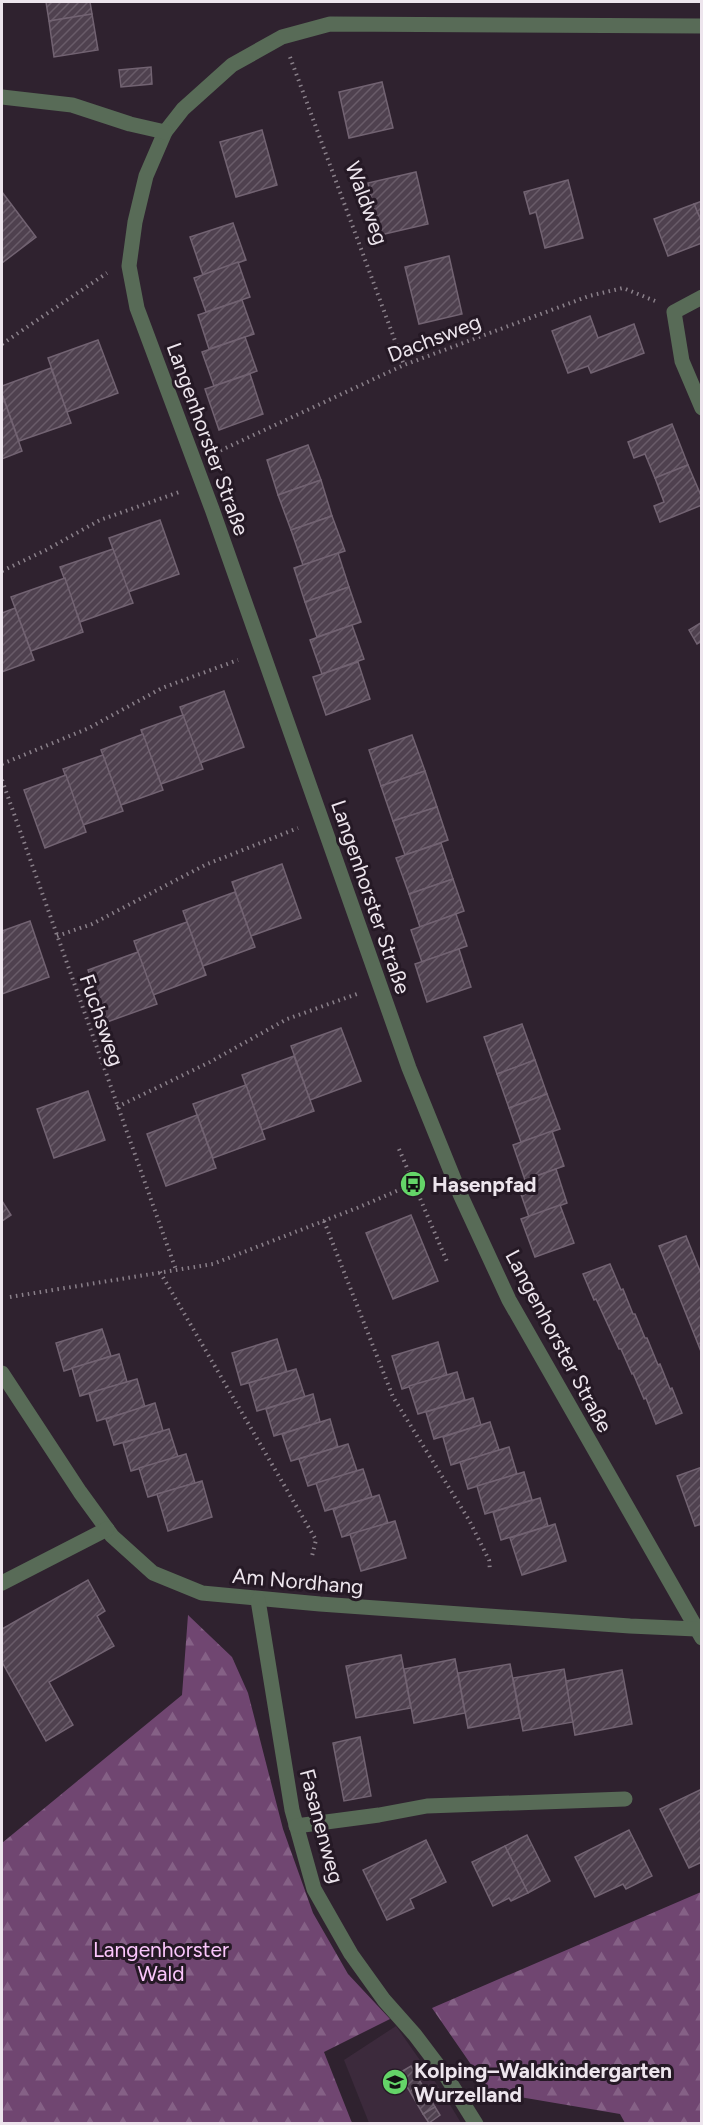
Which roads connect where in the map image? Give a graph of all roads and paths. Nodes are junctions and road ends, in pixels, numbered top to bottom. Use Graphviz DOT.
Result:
graph roads {
  1 [pos="702,26"];
  2 [pos="290,57"];
  3 [pos="2,97"];
  4 [pos="165,132"];
  5 [pos="112,269"];
  6 [pos="702,297"];
  7 [pos="674,312"];
  8 [pos="2,344"];
  9 [pos="404,365"];
  10 [pos="702,408"];
  11 [pos="211,455"];
  12 [pos="179,492"];
  13 [pos="2,571"];
  14 [pos="238,660"];
  15 [pos="2,764"];
  16 [pos="2,780"];
  17 [pos="298,828"];
  18 [pos="57,936"];
  19 [pos="357,994"];
  20 [pos="117,1107"];
  21 [pos="399,1149"];
  22 [pos="413,1184"];
  23 [pos="324,1221"];
  24 [pos="448,1264"];
  25 [pos="176,1270"];
  26 [pos="160,1272"];
  27 [pos="10,1297"];
  28 [pos="2,1373"];
  29 [pos="107,1529"];
  30 [pos="312,1556"];
  31 [pos="490,1570"];
  32 [pos="2,1583"];
  33 [pos="258,1600"];
  34 [pos="699,1633"];
  35 [pos="625,1799"];
  36 [pos="296,1826"];
  37 [pos="476,2124"];
  1 -- 4 [label="street"];
  2 -- 9 [label="path, Waldweg"];
  3 -- 4 [label="street"];
  4 -- 34 [label="street, Langenhorster Straße"];
  5 -- 8 [label="path"];
  6 -- 7 [label="street"];
  7 -- 9 [label="path, Dachsweg"];
  7 -- 10 [label="street"];
  9 -- 11 [label="path, Dachsweg"];
  12 -- 13 [label="path"];
  14 -- 15 [label="path"];
  16 -- 18 [label="path, Fuchsweg"];
  17 -- 18 [label="path"];
  18 -- 20 [label="path, Fuchsweg"];
  19 -- 20 [label="path"];
  20 -- 25 [label="path, Fuchsweg"];
  21 -- 22 [label="path"];
  22 -- 23 [label="path"];
  22 -- 24 [label="path"];
  23 -- 25 [label="path"];
  23 -- 31 [label="path"];
  25 -- 26 [label="path"];
  26 -- 27 [label="path"];
  26 -- 30 [label="path"];
  28 -- 29 [label="street, Am Nordhang"];
  29 -- 32 [label="street"];
  29 -- 33 [label="street, Am Nordhang"];
  33 -- 34 [label="street, Am Nordhang"];
  33 -- 36 [label="street, Fasanenweg"];
  35 -- 36 [label="street"];
  36 -- 37 [label="street, Fasanenweg"];
}
